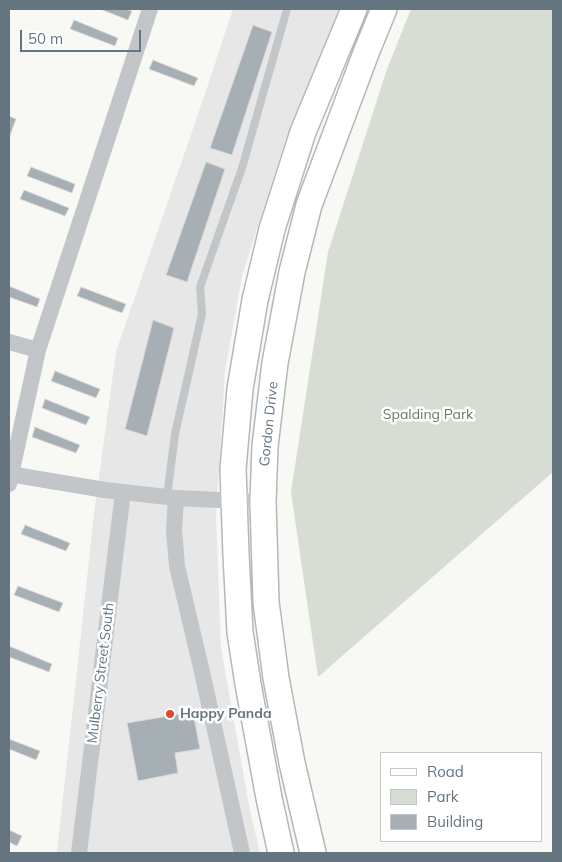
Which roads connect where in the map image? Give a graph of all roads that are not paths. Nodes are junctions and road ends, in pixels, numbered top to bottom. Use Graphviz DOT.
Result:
graph roads {
  1 [pos="150,9"];
  2 [pos="287,9"];
  3 [pos="354,9"];
  4 [pos="384,9"];
  5 [pos="9,342"];
  6 [pos="38,350"];
  7 [pos="9,477"];
  8 [pos="122,492"];
  9 [pos="171,497"];
  10 [pos="234,500"];
  11 [pos="263,502"];
  12 [pos="79,853"];
  13 [pos="242,853"];
  14 [pos="282,853"];
  15 [pos="313,853"];
  1 -- 6 [label="street"];
  2 -- 9 [label="lane"];
  3 -- 10 [label="main road"];
  4 -- 11 [label="main road, Gordon Drive"];
  5 -- 6 [label="street"];
  6 -- 7 [label="street"];
  7 -- 8 [label="street"];
  8 -- 9 [label="street"];
  8 -- 12 [label="street, Mulberry Street South"];
  9 -- 10 [label="street"];
  9 -- 13 [label="street"];
  10 -- 11 [label="street"];
  10 -- 14 [label="main road"];
  11 -- 15 [label="main road, Gordon Drive"];
}
